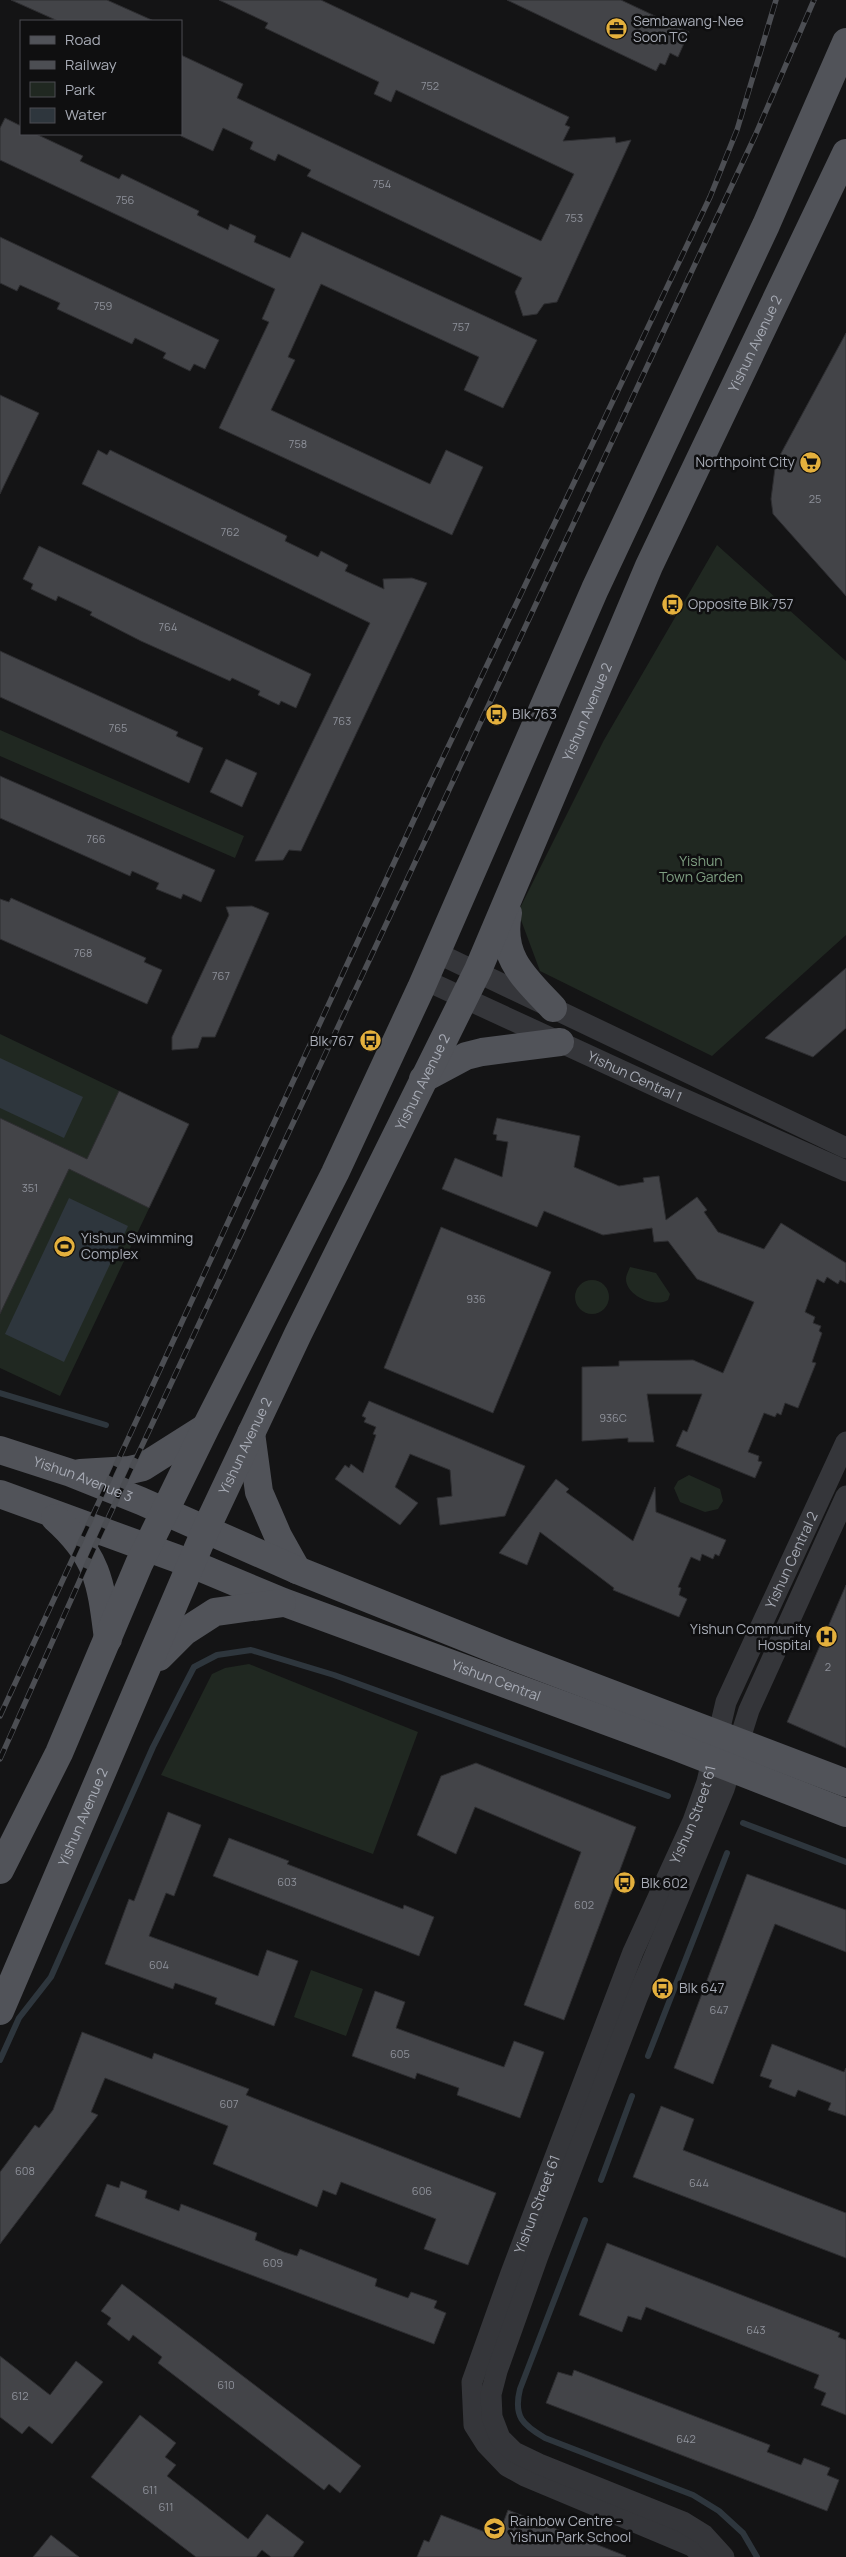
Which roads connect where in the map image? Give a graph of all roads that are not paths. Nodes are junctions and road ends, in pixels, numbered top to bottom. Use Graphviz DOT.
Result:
graph roads {
  1 [pos="846,42"];
  2 [pos="846,153"];
  3 [pos="513,890"];
  4 [pos="437,953"];
  5 [pos="478,970"];
  6 [pos="425,980"];
  7 [pos="464,998"];
  8 [pos="552,1008"];
  9 [pos="560,1042"];
  10 [pos="423,1079"];
  11 [pos="846,1148"];
  12 [pos="846,1171"];
  13 [pos="206,1427"];
  14 [pos="251,1432"];
  15 [pos="846,1442"];
  16 [pos="0,1450"];
  17 [pos="71,1473"];
  18 [pos="0,1494"];
  19 [pos="846,1496"];
  20 [pos="165,1511"];
  21 [pos="49,1514"];
  22 [pos="206,1529"];
  23 [pos="147,1548"];
  24 [pos="192,1564"];
  25 [pos="297,1570"];
  26 [pos="284,1602"];
  27 [pos="108,1641"];
  28 [pos="149,1667"];
  29 [pos="729,1739"];
  30 [pos="722,1766"];
  31 [pos="846,1783"];
  32 [pos="846,1813"];
  33 [pos="701,1823"];
  34 [pos="0,1870"];
  35 [pos="0,2011"];
  36 [pos="705,2557"];
  37 [pos="724,2557"];
  1 -- 4 [label="main road"];
  2 -- 3 [label="main road, Yishun Avenue 2"];
  3 -- 5 [label="main road, Yishun Avenue 2"];
  3 -- 8 [label="main road"];
  4 -- 5 [label="street, Yishun Central 1"];
  4 -- 6 [label="main road"];
  5 -- 7 [label="main road, Yishun Avenue 2"];
  5 -- 8 [label="street, Yishun Central 1"];
  6 -- 7 [label="street, Yishun Central 1"];
  6 -- 13 [label="main road"];
  7 -- 9 [label="street, Yishun Central 1"];
  7 -- 10 [label="main road, Yishun Avenue 2"];
  8 -- 11 [label="street, Yishun Central 1"];
  9 -- 10 [label="main road"];
  9 -- 12 [label="street, Yishun Central 1"];
  10 -- 14 [label="main road, Yishun Avenue 2"];
  13 -- 17 [label="main road"];
  13 -- 20 [label="main road"];
  14 -- 22 [label="main road, Yishun Avenue 2"];
  14 -- 25 [label="main road"];
  15 -- 29 [label="street, Yishun Central 2"];
  16 -- 17 [label="main road, Yishun Avenue 3"];
  17 -- 20 [label="main road, Yishun Avenue 3"];
  18 -- 21 [label="main road"];
  19 -- 29 [label="street, Yishun Central 2"];
  20 -- 22 [label="main road, Yishun Central"];
  20 -- 23 [label="main road"];
  21 -- 23 [label="main road"];
  21 -- 27 [label="main road"];
  22 -- 24 [label="main road, Yishun Avenue 2"];
  22 -- 25 [label="main road, Yishun Central"];
  23 -- 24 [label="main road, Yishun Central"];
  23 -- 27 [label="main road"];
  24 -- 26 [label="main road, Yishun Central"];
  24 -- 28 [label="main road, Yishun Avenue 2"];
  25 -- 29 [label="main road, Yishun Central"];
  26 -- 28 [label="main road"];
  26 -- 30 [label="main road, Yishun Central"];
  27 -- 34 [label="main road"];
  28 -- 35 [label="main road, Yishun Avenue 2"];
  29 -- 30 [label="street, Yishun Street 61"];
  29 -- 31 [label="main road, Yishun Central"];
  30 -- 32 [label="main road, Yishun Central"];
  30 -- 33 [label="street, Yishun Street 61"];
  33 -- 36 [label="street, Yishun Street 61"];
  33 -- 37 [label="street, Yishun Street 61"];
}
